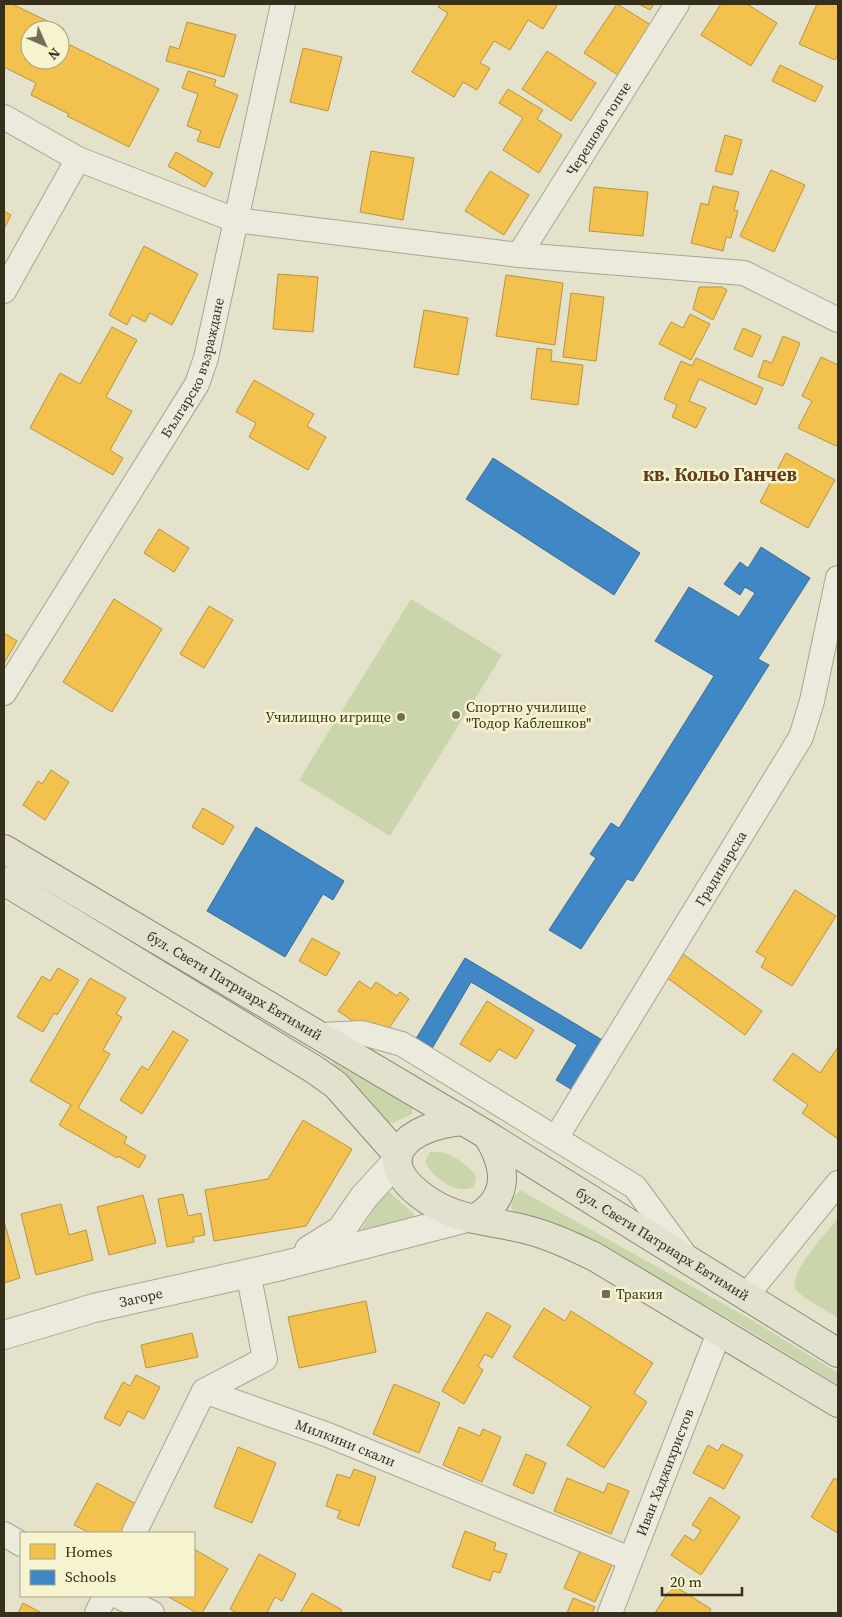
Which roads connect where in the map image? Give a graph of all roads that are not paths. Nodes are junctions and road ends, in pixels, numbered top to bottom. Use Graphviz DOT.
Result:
graph roads {
  1 [pos="283,4"];
  2 [pos="677,4"];
  3 [pos="4,117"];
  4 [pos="78,159"];
  5 [pos="235,220"];
  6 [pos="520,254"];
  7 [pos="4,291"];
  8 [pos="838,320"];
  9 [pos="838,578"];
  10 [pos="4,693"];
  11 [pos="4,849"];
  12 [pos="4,881"];
  13 [pos="321,1034"];
  14 [pos="464,1121"];
  15 [pos="487,1135"];
  16 [pos="556,1138"];
  17 [pos="396,1158"];
  18 [pos="838,1183"];
  19 [pos="470,1219"];
  20 [pos="691,1263"];
  21 [pos="281,1266"];
  22 [pos="248,1272"];
  23 [pos="746,1296"];
  24 [pos="720,1330"];
  25 [pos="4,1335"];
  26 [pos="838,1353"];
  27 [pos="204,1391"];
  28 [pos="838,1403"];
  29 [pos="134,1532"];
  30 [pos="4,1534"];
  31 [pos="20,1543"];
  32 [pos="630,1559"];
  33 [pos="105,1597"];
  34 [pos="120,1597"];
  35 [pos="97,1613"];
  36 [pos="152,1613"];
  37 [pos="610,1613"];
  1 -- 5 [label="street, Българско възраждане"];
  2 -- 6 [label="street, Черешово топче"];
  3 -- 4 [label="street"];
  4 -- 5 [label="street"];
  4 -- 7 [label="street"];
  5 -- 6 [label="street"];
  5 -- 10 [label="street, Българско възраждане"];
  6 -- 8 [label="street"];
  9 -- 16 [label="street, Градинарска"];
  11 -- 13 [label="main road, бул. Свети Патриарх Евтимий"];
  12 -- 17 [label="main road, бул. Свети Патриарх Евтимий"];
  13 -- 14 [label="main road, бул. Свети Патриарх Евтимий"];
  13 -- 16 [label="street"];
  14 -- 15 [label="main road"];
  14 -- 17 [label="main road"];
  15 -- 19 [label="main road"];
  15 -- 20 [label="main road, бул. Свети Патриарх Евтимий"];
  16 -- 20 [label="street"];
  17 -- 19 [label="main road"];
  17 -- 21 [label="street, Загоре"];
  18 -- 23 [label="street"];
  19 -- 21 [label="street, Загоре"];
  19 -- 24 [label="main road"];
  20 -- 23 [label="main road, бул. Свети Патриарх Евтимий"];
  21 -- 22 [label="street, Загоре"];
  22 -- 25 [label="street, Загоре"];
  22 -- 27 [label="street"];
  23 -- 26 [label="main road, бул. Свети Патриарх Евтимий"];
  24 -- 28 [label="main road"];
  24 -- 32 [label="street, Иван Хаджихристов"];
  27 -- 29 [label="street"];
  27 -- 32 [label="street, Милкини скали"];
  30 -- 31 [label="street"];
  32 -- 37 [label="street, Иван Хаджихристов"];
  33 -- 35 [label="street"];
  34 -- 36 [label="street"];
}
